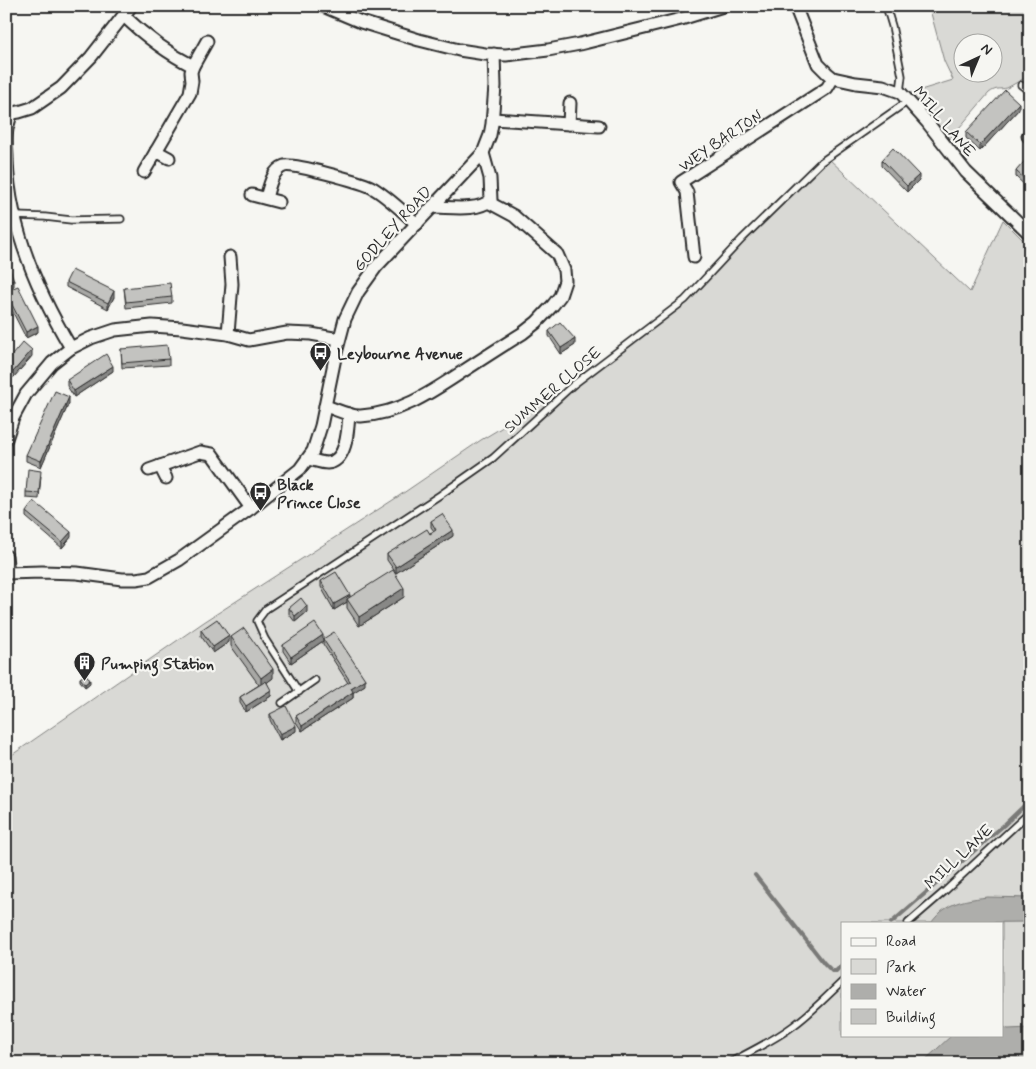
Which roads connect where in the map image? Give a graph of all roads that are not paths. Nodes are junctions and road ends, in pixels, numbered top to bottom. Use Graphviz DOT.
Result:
graph roads {
  1 [pos="323,6"];
  2 [pos="723,6"];
  3 [pos="795,6"];
  4 [pos="886,6"];
  5 [pos="128,11"];
  6 [pos="207,41"];
  7 [pos="494,54"];
  8 [pos="192,66"];
  9 [pos="833,78"];
  10 [pos="1021,85"];
  11 [pos="1030,92"];
  12 [pos="904,96"];
  13 [pos="570,103"];
  14 [pos="9,114"];
  15 [pos="493,119"];
  16 [pos="569,124"];
  17 [pos="599,126"];
  18 [pos="156,151"];
  19 [pos="483,152"];
  20 [pos="169,158"];
  21 [pos="144,172"];
  22 [pos="252,195"];
  23 [pos="266,198"];
  24 [pos="279,202"];
  25 [pos="488,202"];
  26 [pos="432,207"];
  27 [pos="15,216"];
  28 [pos="121,219"];
  29 [pos="416,224"];
  30 [pos="1030,234"];
  31 [pos="230,257"];
  32 [pos="694,257"];
  33 [pos="228,334"];
  34 [pos="340,339"];
  35 [pos="71,348"];
  36 [pos="325,406"];
  37 [pos="349,414"];
  38 [pos="10,417"];
  39 [pos="6,439"];
  40 [pos="308,459"];
  41 [pos="166,478"];
  42 [pos="250,508"];
  43 [pos="6,556"];
  44 [pos="7,573"];
  45 [pos="316,680"];
  46 [pos="299,692"];
  47 [pos="282,703"];
  48 [pos="1030,812"];
  49 [pos="909,922"];
  50 [pos="841,983"];
  51 [pos="729,1063"];
  1 -- 7 [label="street"];
  2 -- 7 [label="street"];
  3 -- 9 [label="street"];
  4 -- 12 [label="lane"];
  5 -- 8 [label="street"];
  5 -- 14 [label="street"];
  6 -- 8 [label="street"];
  7 -- 15 [label="street, GODLEY ROAD"];
  8 -- 18 [label="street"];
  9 -- 12 [label="street, MILL LANE"];
  9 -- 32 [label="street, WEY BARTON"];
  10 -- 11 [label="lane"];
  12 -- 30 [label="street, MILL LANE"];
  12 -- 46 [label="lane, SUMMER CLOSE"];
  13 -- 16 [label="street"];
  14 -- 27 [label="street"];
  15 -- 16 [label="street"];
  15 -- 19 [label="street, GODLEY ROAD"];
  16 -- 17 [label="street"];
  18 -- 20 [label="street"];
  18 -- 21 [label="street"];
  19 -- 25 [label="street"];
  19 -- 26 [label="street, GODLEY ROAD"];
  22 -- 23 [label="street"];
  23 -- 24 [label="street"];
  23 -- 29 [label="street"];
  25 -- 26 [label="street"];
  25 -- 37 [label="street"];
  26 -- 29 [label="street, GODLEY ROAD"];
  27 -- 28 [label="lane"];
  27 -- 35 [label="street"];
  29 -- 34 [label="street, GODLEY ROAD"];
  31 -- 33 [label="street"];
  33 -- 34 [label="street"];
  33 -- 35 [label="street"];
  34 -- 36 [label="street, GODLEY ROAD"];
  35 -- 38 [label="street"];
  36 -- 37 [label="street"];
  36 -- 40 [label="street, GODLEY ROAD"];
  37 -- 40 [label="street"];
  38 -- 39 [label="street"];
  40 -- 42 [label="street, GODLEY ROAD"];
  41 -- 42 [label="street"];
  42 -- 44 [label="street, GODLEY ROAD"];
  43 -- 44 [label="street"];
  45 -- 46 [label="lane"];
  46 -- 47 [label="lane"];
  48 -- 49 [label="lane, MILL LANE"];
  50 -- 51 [label="lane"];
}
